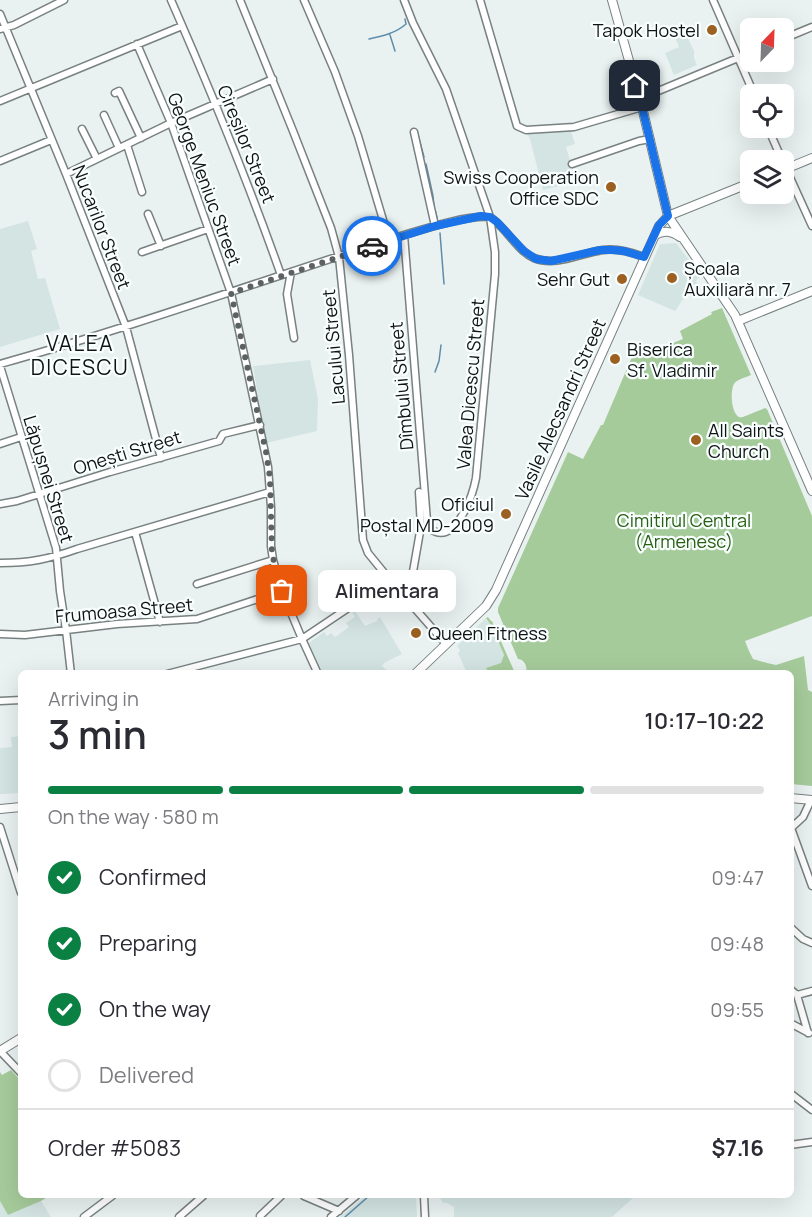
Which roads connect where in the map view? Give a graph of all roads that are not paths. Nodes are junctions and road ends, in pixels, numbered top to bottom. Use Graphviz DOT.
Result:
graph roads {
  1 [pos="64,0"];
  2 [pos="171,0"];
  3 [pos="240,0"];
  4 [pos="304,0"];
  5 [pos="404,0"];
  6 [pos="480,0"];
  7 [pos="612,0"];
  8 [pos="713,0"];
  9 [pos="0,14"];
  10 [pos="182,26"];
  11 [pos="812,27"];
  12 [pos="3,28"];
  13 [pos="794,34"];
  14 [pos="137,44"];
  15 [pos="738,58"];
  16 [pos="273,79"];
  17 [pos="750,84"];
  18 [pos="30,88"];
  19 [pos="116,93"];
  20 [pos="639,99"];
  21 [pos="0,101"];
  22 [pos="216,103"];
  23 [pos="642,107"];
  24 [pos="104,115"];
  25 [pos="171,123"];
  26 [pos="82,129"];
  27 [pos="414,132"];
  28 [pos="141,138"];
  29 [pos="650,139"];
  30 [pos="51,140"];
  31 [pos="127,145"];
  32 [pos="119,148"];
  33 [pos="812,158"];
  34 [pos="97,159"];
  35 [pos="0,161"];
  36 [pos="794,162"];
  37 [pos="572,164"];
  38 [pos="66,174"];
  39 [pos="740,187"];
  40 [pos="794,187"];
  41 [pos="142,192"];
  42 [pos="148,214"];
  43 [pos="668,216"];
  44 [pos="490,217"];
  45 [pos="435,226"];
  46 [pos="812,226"];
  47 [pos="208,230"];
  48 [pos="404,235"];
  49 [pos="654,236"];
  50 [pos="683,239"];
  51 [pos="389,240"];
  52 [pos="160,246"];
  53 [pos="142,252"];
  54 [pos="339,257"];
  55 [pos="644,257"];
  56 [pos="291,272"];
  57 [pos="281,275"];
  58 [pos="812,291"];
  59 [pos="231,293"];
  60 [pos="738,321"];
  61 [pos="126,327"];
  62 [pos="294,338"];
  63 [pos="0,365"];
  64 [pos="260,425"];
  65 [pos="21,437"];
  66 [pos="0,444"];
  67 [pos="161,458"];
  68 [pos="811,487"];
  69 [pos="270,492"];
  70 [pos="420,492"];
  71 [pos="40,494"];
  72 [pos="0,504"];
  73 [pos="135,532"];
  74 [pos="433,532"];
  75 [pos="57,556"];
  76 [pos="273,560"];
  77 [pos="0,563"];
  78 [pos="390,580"];
  79 [pos="196,584"];
  80 [pos="282,591"];
  81 [pos="404,596"];
  82 [pos="160,622"];
  83 [pos="66,630"];
  84 [pos="0,634"];
  85 [pos="302,639"];
  86 [pos="446,644"];
  87 [pos="71,670"];
  88 [pos="182,670"];
  89 [pos="316,670"];
  90 [pos="420,670"];
  91 [pos="18,700"];
  92 [pos="0,701"];
  93 [pos="794,798"];
  94 [pos="812,800"];
  95 [pos="18,807"];
  96 [pos="0,809"];
  97 [pos="794,825"];
  98 [pos="0,827"];
  99 [pos="794,836"];
  100 [pos="18,884"];
  101 [pos="812,886"];
  102 [pos="794,931"];
  103 [pos="812,943"];
  104 [pos="812,991"];
  105 [pos="794,992"];
  106 [pos="797,995"];
  107 [pos="794,1025"];
  108 [pos="810,1033"];
  109 [pos="18,1040"];
  110 [pos="0,1051"];
  111 [pos="18,1070"];
  112 [pos="794,1096"];
  113 [pos="812,1110"];
  114 [pos="812,1142"];
  115 [pos="794,1144"];
  116 [pos="109,1198"];
  117 [pos="201,1198"];
  118 [pos="279,1198"];
  119 [pos="309,1198"];
  120 [pos="354,1198"];
  121 [pos="424,1198"];
  122 [pos="339,1211"];
  123 [pos="260,1216"];
  124 [pos="84,1217"];
  125 [pos="178,1217"];
  126 [pos="332,1217"];
  127 [pos="425,1217"];
  1 -- 12 [label="street"];
  2 -- 10 [label="street, Cireșilor Street"];
  3 -- 16 [label="street, Lacului Street"];
  4 -- 51 [label="street"];
  5 -- 44 [label="street, Valea Dicescu Street"];
  6 -- 23 [label="street"];
  7 -- 20 [label="main road"];
  8 -- 15 [label="street"];
  9 -- 12 [label="street, Nucarilor Street"];
  10 -- 14 [label="street"];
  10 -- 22 [label="street, Cireșilor Street"];
  11 -- 13 [label="street"];
  12 -- 18 [label="street, Nucarilor Street"];
  14 -- 18 [label="street"];
  14 -- 25 [label="street, George Meniuc Street"];
  15 -- 17 [label="street"];
  15 -- 20 [label="street"];
  16 -- 22 [label="street"];
  16 -- 54 [label="street, Lacului Street"];
  18 -- 21 [label="street"];
  18 -- 30 [label="street, Nucarilor Street"];
  19 -- 28 [label="street"];
  20 -- 23 [label="main road"];
  22 -- 25 [label="street"];
  22 -- 57 [label="street, Cireșilor Street"];
  23 -- 29 [label="main road"];
  24 -- 32 [label="street"];
  25 -- 28 [label="street"];
  25 -- 47 [label="street, George Meniuc Street"];
  26 -- 34 [label="street"];
  27 -- 45 [label="street"];
  28 -- 31 [label="street"];
  29 -- 37 [label="street"];
  29 -- 43 [label="main road"];
  30 -- 35 [label="street"];
  30 -- 38 [label="street, Nucarilor Street"];
  31 -- 32 [label="street"];
  31 -- 41 [label="street"];
  32 -- 34 [label="street"];
  33 -- 36 [label="main road"];
  34 -- 38 [label="street"];
  38 -- 61 [label="street, Nucarilor Street"];
  39 -- 43 [label="main road"];
  40 -- 46 [label="street"];
  42 -- 52 [label="street"];
  43 -- 49 [label="main road, Vasile Alecsandri Street"];
  43 -- 50 [label="main road"];
  44 -- 45 [label="street"];
  44 -- 55 [label="street"];
  44 -- 74 [label="street, Valea Dicescu Street"];
  45 -- 48 [label="street"];
  47 -- 52 [label="street"];
  47 -- 59 [label="street, George Meniuc Street"];
  48 -- 51 [label="street"];
  48 -- 74 [label="street, Dîmbului Street"];
  49 -- 50 [label="main road"];
  49 -- 55 [label="main road, Vasile Alecsandri Street"];
  50 -- 60 [label="main road"];
  51 -- 54 [label="street"];
  52 -- 53 [label="street"];
  54 -- 56 [label="street"];
  54 -- 78 [label="street, Lacului Street"];
  55 -- 86 [label="main road, Vasile Alecsandri Street"];
  56 -- 57 [label="street"];
  56 -- 62 [label="street"];
  57 -- 59 [label="street"];
  58 -- 60 [label="main road"];
  59 -- 61 [label="street"];
  59 -- 64 [label="street, George Meniuc Street"];
  60 -- 68 [label="main road"];
  61 -- 63 [label="street"];
  61 -- 67 [label="street, Nucarilor Street"];
  63 -- 65 [label="street, Lăpușnei Street"];
  64 -- 67 [label="street, Onești Street"];
  64 -- 69 [label="street, George Meniuc Street"];
  65 -- 66 [label="street"];
  65 -- 71 [label="street, Lăpușnei Street"];
  67 -- 71 [label="street, Onești Street"];
  69 -- 73 [label="street"];
  69 -- 76 [label="street, George Meniuc Street"];
  70 -- 81 [label="street"];
  71 -- 72 [label="street, Onești Street"];
  71 -- 75 [label="street, Lăpușnei Street"];
  73 -- 75 [label="street"];
  73 -- 82 [label="street"];
  75 -- 77 [label="street"];
  75 -- 83 [label="street, Lăpușnei Street"];
  76 -- 79 [label="street"];
  76 -- 80 [label="street, George Meniuc Street"];
  78 -- 81 [label="street, Lacului Street"];
  78 -- 85 [label="street"];
  80 -- 82 [label="street, Frumoasa Street"];
  80 -- 85 [label="street, George Meniuc Street"];
  81 -- 86 [label="street, Lacului Street"];
  82 -- 83 [label="street, Frumoasa Street"];
  83 -- 84 [label="street, Frumoasa Street"];
  83 -- 87 [label="street, Lăpușnei Street"];
  85 -- 88 [label="street"];
  85 -- 89 [label="street, George Meniuc Street"];
  86 -- 90 [label="main road, Vasile Alecsandri Street"];
  91 -- 92 [label="street"];
  93 -- 94 [label="main road"];
  94 -- 97 [label="street"];
  95 -- 96 [label="main road"];
  98 -- 100 [label="street"];
  99 -- 101 [label="street"];
  102 -- 103 [label="street"];
  104 -- 106 [label="street"];
  105 -- 106 [label="street"];
  106 -- 108 [label="street"];
  107 -- 108 [label="street"];
  109 -- 110 [label="main road"];
  110 -- 111 [label="street"];
  112 -- 113 [label="street"];
  114 -- 115 [label="street"];
  116 -- 124 [label="street"];
  117 -- 125 [label="street"];
  118 -- 123 [label="street"];
  119 -- 122 [label="street"];
  120 -- 122 [label="street"];
  121 -- 127 [label="street"];
  122 -- 126 [label="street"];
}
